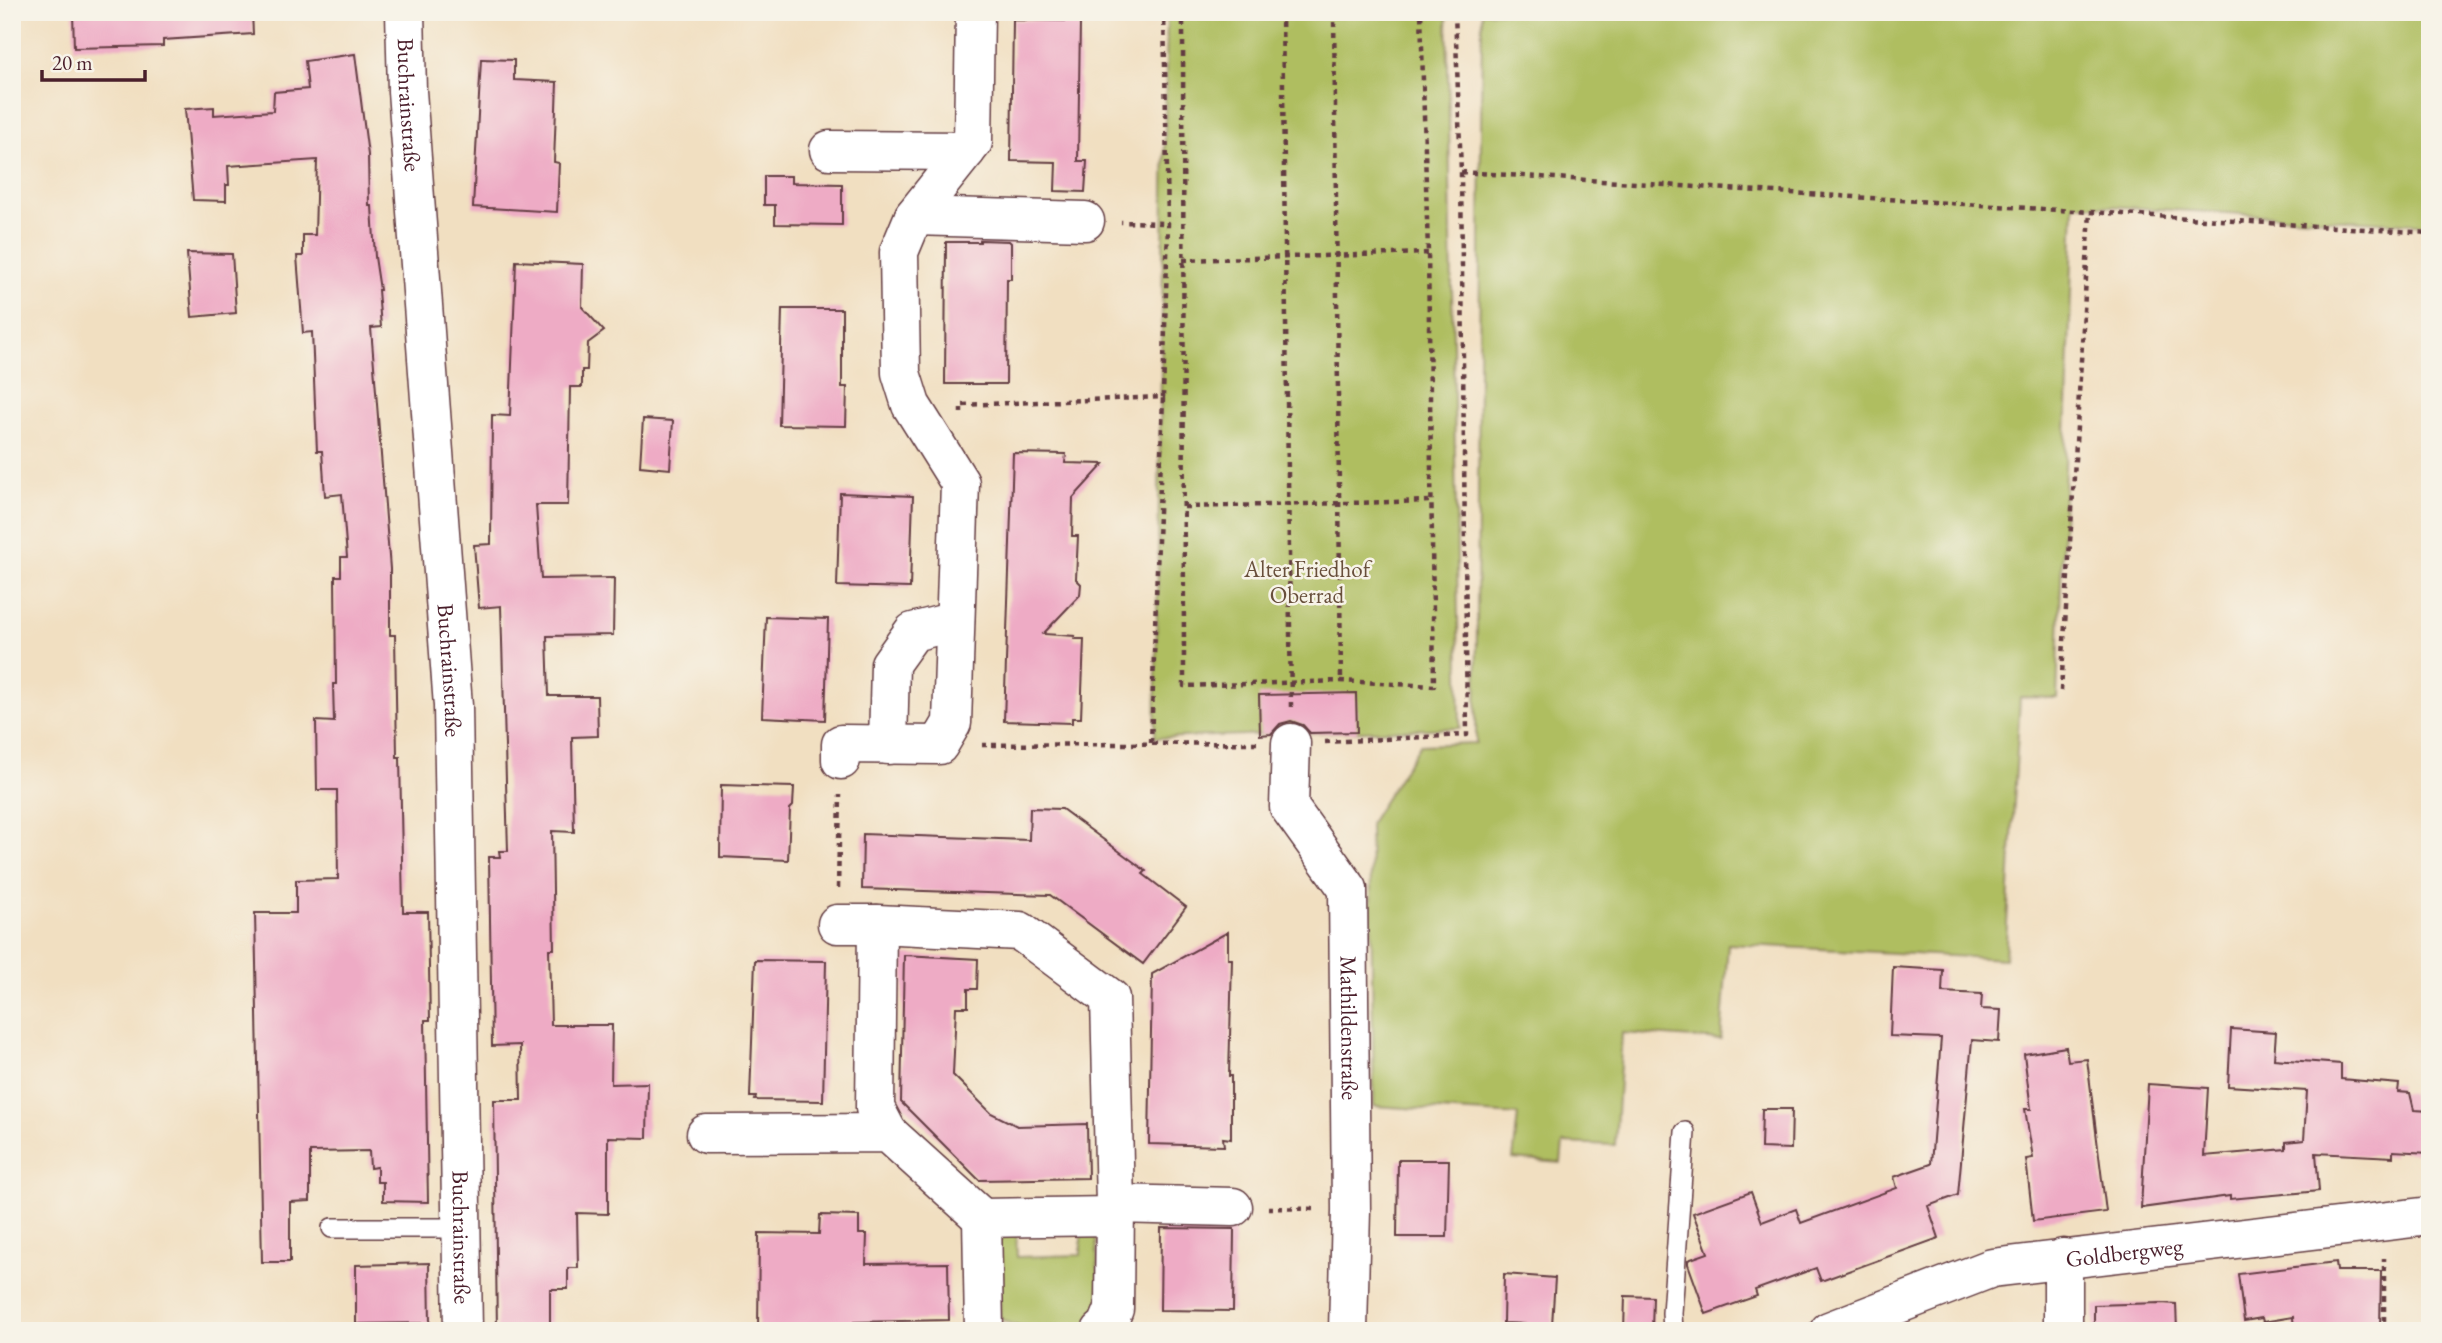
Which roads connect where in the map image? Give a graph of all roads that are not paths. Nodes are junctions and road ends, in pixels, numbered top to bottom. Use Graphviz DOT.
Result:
graph roads {
  1 [pos="975,12"];
  2 [pos="398,19"];
  3 [pos="829,150"];
  4 [pos="966,151"];
  5 [pos="914,216"];
  6 [pos="1085,221"];
  7 [pos="955,621"];
  8 [pos="1291,743"];
  9 [pos="888,745"];
  10 [pos="841,760"];
  11 [pos="837,924"];
  12 [pos="877,924"];
  13 [pos="1685,1132"];
  14 [pos="888,1133"];
  15 [pos="706,1134"];
  16 [pos="1233,1207"];
  17 [pos="1115,1210"];
  18 [pos="2430,1216"];
  19 [pos="982,1218"];
  20 [pos="332,1228"];
  21 [pos="460,1228"];
  22 [pos="2063,1258"];
  23 [pos="463,1331"];
  24 [pos="984,1331"];
  25 [pos="1101,1331"];
  26 [pos="1348,1331"];
  27 [pos="1674,1331"];
  28 [pos="1829,1331"];
  29 [pos="2063,1331"];
  1 -- 4 [label="street"];
  2 -- 21 [label="street, Buchrainstraße"];
  3 -- 4 [label="street"];
  4 -- 5 [label="street"];
  5 -- 6 [label="street"];
  5 -- 7 [label="street"];
  7 -- 9 [label="street"];
  7 -- 9 [label="street"];
  8 -- 26 [label="street, Mathildenstraße"];
  9 -- 10 [label="street"];
  11 -- 12 [label="street"];
  12 -- 14 [label="street"];
  12 -- 17 [label="street"];
  13 -- 27 [label="lane"];
  14 -- 15 [label="street"];
  14 -- 19 [label="street"];
  16 -- 17 [label="street"];
  17 -- 19 [label="street"];
  17 -- 25 [label="street"];
  18 -- 22 [label="street, Goldbergweg"];
  19 -- 24 [label="street"];
  20 -- 21 [label="lane"];
  21 -- 23 [label="street, Buchrainstraße"];
  22 -- 28 [label="street, Goldbergweg"];
  22 -- 29 [label="street"];
}
